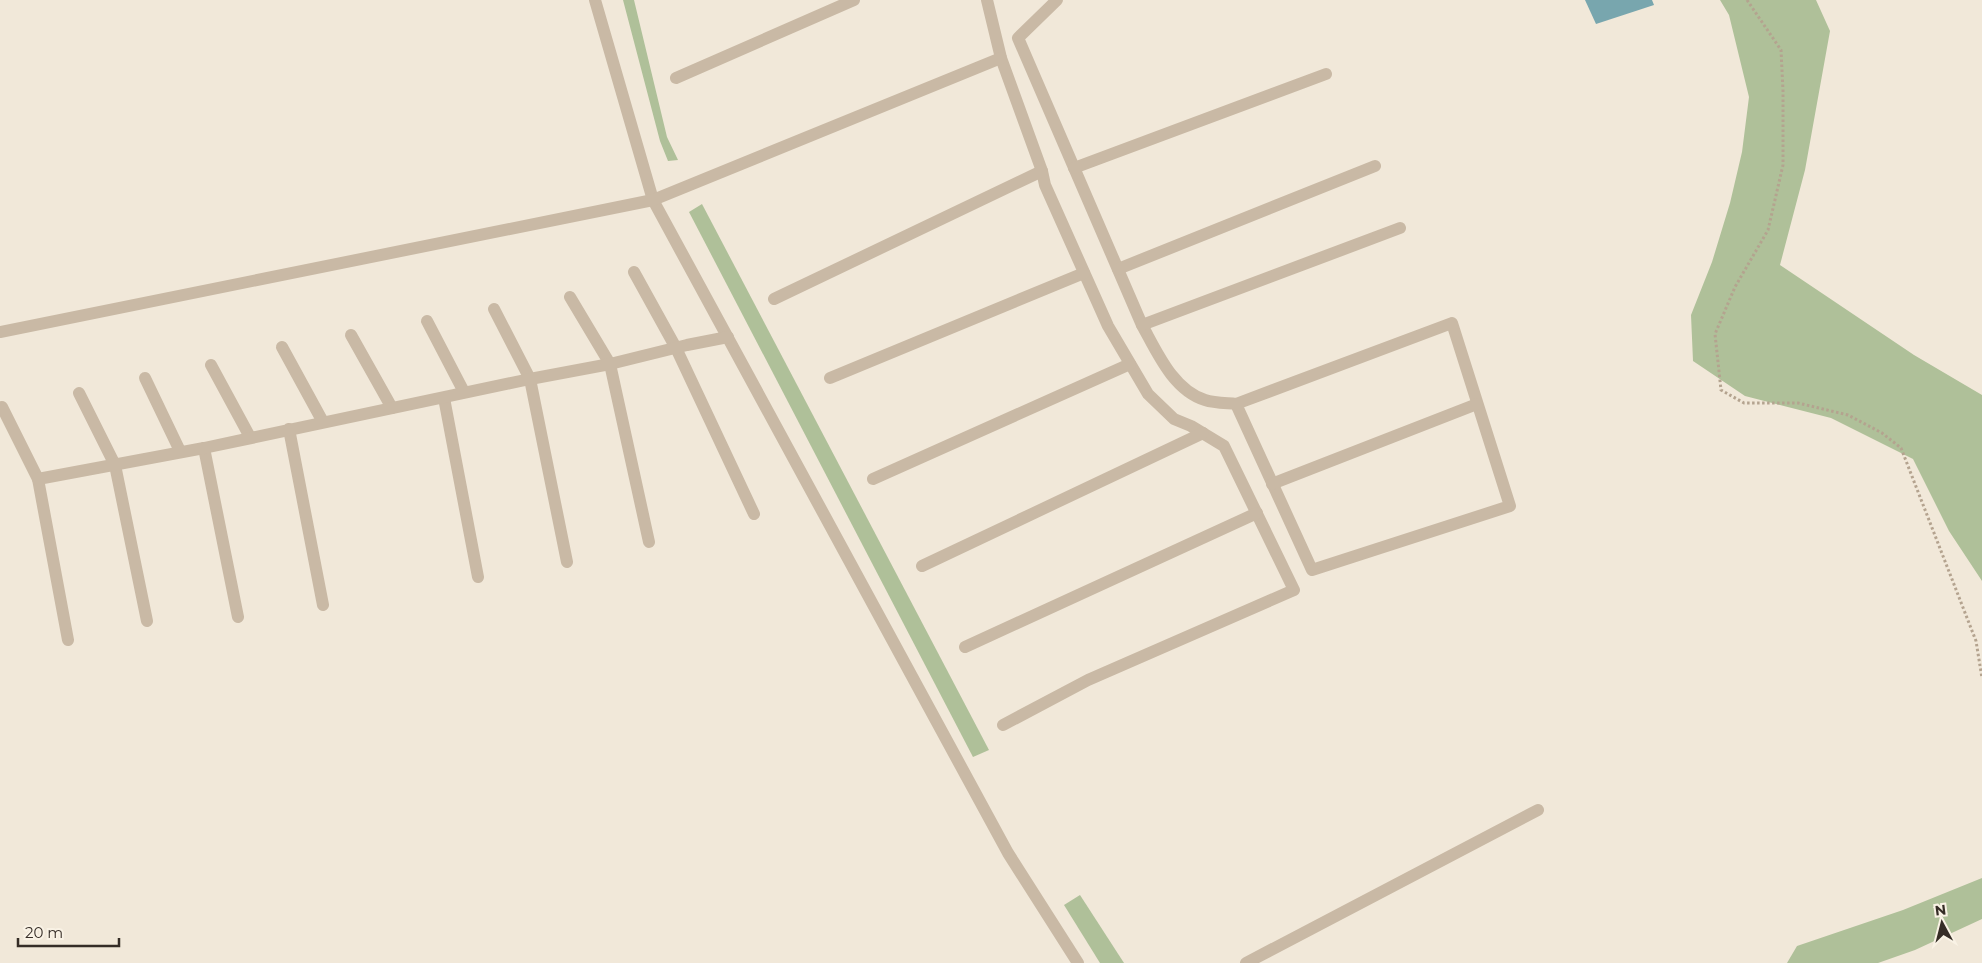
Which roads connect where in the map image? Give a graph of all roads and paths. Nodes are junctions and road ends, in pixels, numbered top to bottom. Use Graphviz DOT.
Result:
graph roads {
  1 [pos="595,0"];
  2 [pos="854,0"];
  3 [pos="987,0"];
  4 [pos="1057,0"];
  5 [pos="1747,0"];
  6 [pos="1001,58"];
  7 [pos="1326,74"];
  8 [pos="676,78"];
  9 [pos="1375,166"];
  10 [pos="1074,168"];
  11 [pos="1042,171"];
  12 [pos="653,200"];
  13 [pos="1400,228"];
  14 [pos="1118,269"];
  15 [pos="634,272"];
  16 [pos="1084,273"];
  17 [pos="570,297"];
  18 [pos="774,299"];
  19 [pos="494,309"];
  20 [pos="427,321"];
  21 [pos="1142,324"];
  22 [pos="0,332"];
  23 [pos="351,335"];
  24 [pos="728,337"];
  25 [pos="282,347"];
  26 [pos="676,348"];
  27 [pos="610,364"];
  28 [pos="1130,364"];
  29 [pos="211,365"];
  30 [pos="145,378"];
  31 [pos="830,378"];
  32 [pos="530,379"];
  33 [pos="464,392"];
  34 [pos="79,393"];
  35 [pos="444,398"];
  36 [pos="1236,404"];
  37 [pos="1477,404"];
  38 [pos="2,407"];
  39 [pos="392,408"];
  40 [pos="323,422"];
  41 [pos="289,429"];
  42 [pos="1203,433"];
  43 [pos="250,437"];
  44 [pos="204,448"];
  45 [pos="180,451"];
  46 [pos="115,465"];
  47 [pos="38,479"];
  48 [pos="873,479"];
  49 [pos="1272,484"];
  50 [pos="754,514"];
  51 [pos="1257,514"];
  52 [pos="649,542"];
  53 [pos="567,562"];
  54 [pos="922,566"];
  55 [pos="478,577"];
  56 [pos="323,605"];
  57 [pos="238,616"];
  58 [pos="146,621"];
  59 [pos="68,640"];
  60 [pos="965,647"];
  61 [pos="1982,678"];
  62 [pos="1003,724"];
  63 [pos="1538,810"];
  64 [pos="1078,963"];
  65 [pos="1246,963"];
  1 -- 12 [label="street"];
  2 -- 8 [label="street"];
  3 -- 6 [label="street"];
  4 -- 10 [label="street"];
  5 -- 61 [label="path"];
  6 -- 11 [label="street"];
  6 -- 12 [label="street"];
  7 -- 10 [label="street"];
  9 -- 14 [label="street"];
  10 -- 14 [label="street"];
  11 -- 16 [label="street"];
  11 -- 18 [label="street"];
  12 -- 22 [label="street"];
  12 -- 24 [label="street"];
  13 -- 21 [label="street"];
  14 -- 21 [label="street"];
  15 -- 26 [label="street"];
  16 -- 28 [label="street"];
  16 -- 31 [label="street"];
  17 -- 27 [label="street"];
  19 -- 32 [label="street"];
  20 -- 33 [label="street"];
  21 -- 36 [label="street"];
  23 -- 39 [label="street"];
  24 -- 26 [label="street"];
  24 -- 64 [label="street"];
  25 -- 40 [label="street"];
  26 -- 27 [label="street"];
  26 -- 50 [label="street"];
  27 -- 32 [label="street"];
  27 -- 52 [label="street"];
  28 -- 42 [label="street"];
  28 -- 48 [label="street"];
  29 -- 43 [label="street"];
  30 -- 45 [label="street"];
  32 -- 33 [label="street"];
  32 -- 53 [label="street"];
  33 -- 35 [label="street"];
  34 -- 46 [label="street"];
  35 -- 39 [label="street"];
  35 -- 55 [label="street"];
  36 -- 37 [label="street"];
  36 -- 49 [label="street"];
  37 -- 49 [label="street"];
  37 -- 49 [label="street"];
  38 -- 47 [label="street"];
  39 -- 40 [label="street"];
  40 -- 41 [label="street"];
  41 -- 43 [label="street"];
  41 -- 56 [label="street"];
  42 -- 51 [label="street"];
  42 -- 54 [label="street"];
  43 -- 44 [label="street"];
  44 -- 45 [label="street"];
  44 -- 57 [label="street"];
  45 -- 46 [label="street"];
  46 -- 47 [label="street"];
  46 -- 58 [label="street"];
  47 -- 59 [label="street"];
  51 -- 60 [label="street"];
  51 -- 62 [label="street"];
  63 -- 65 [label="street"];
}
